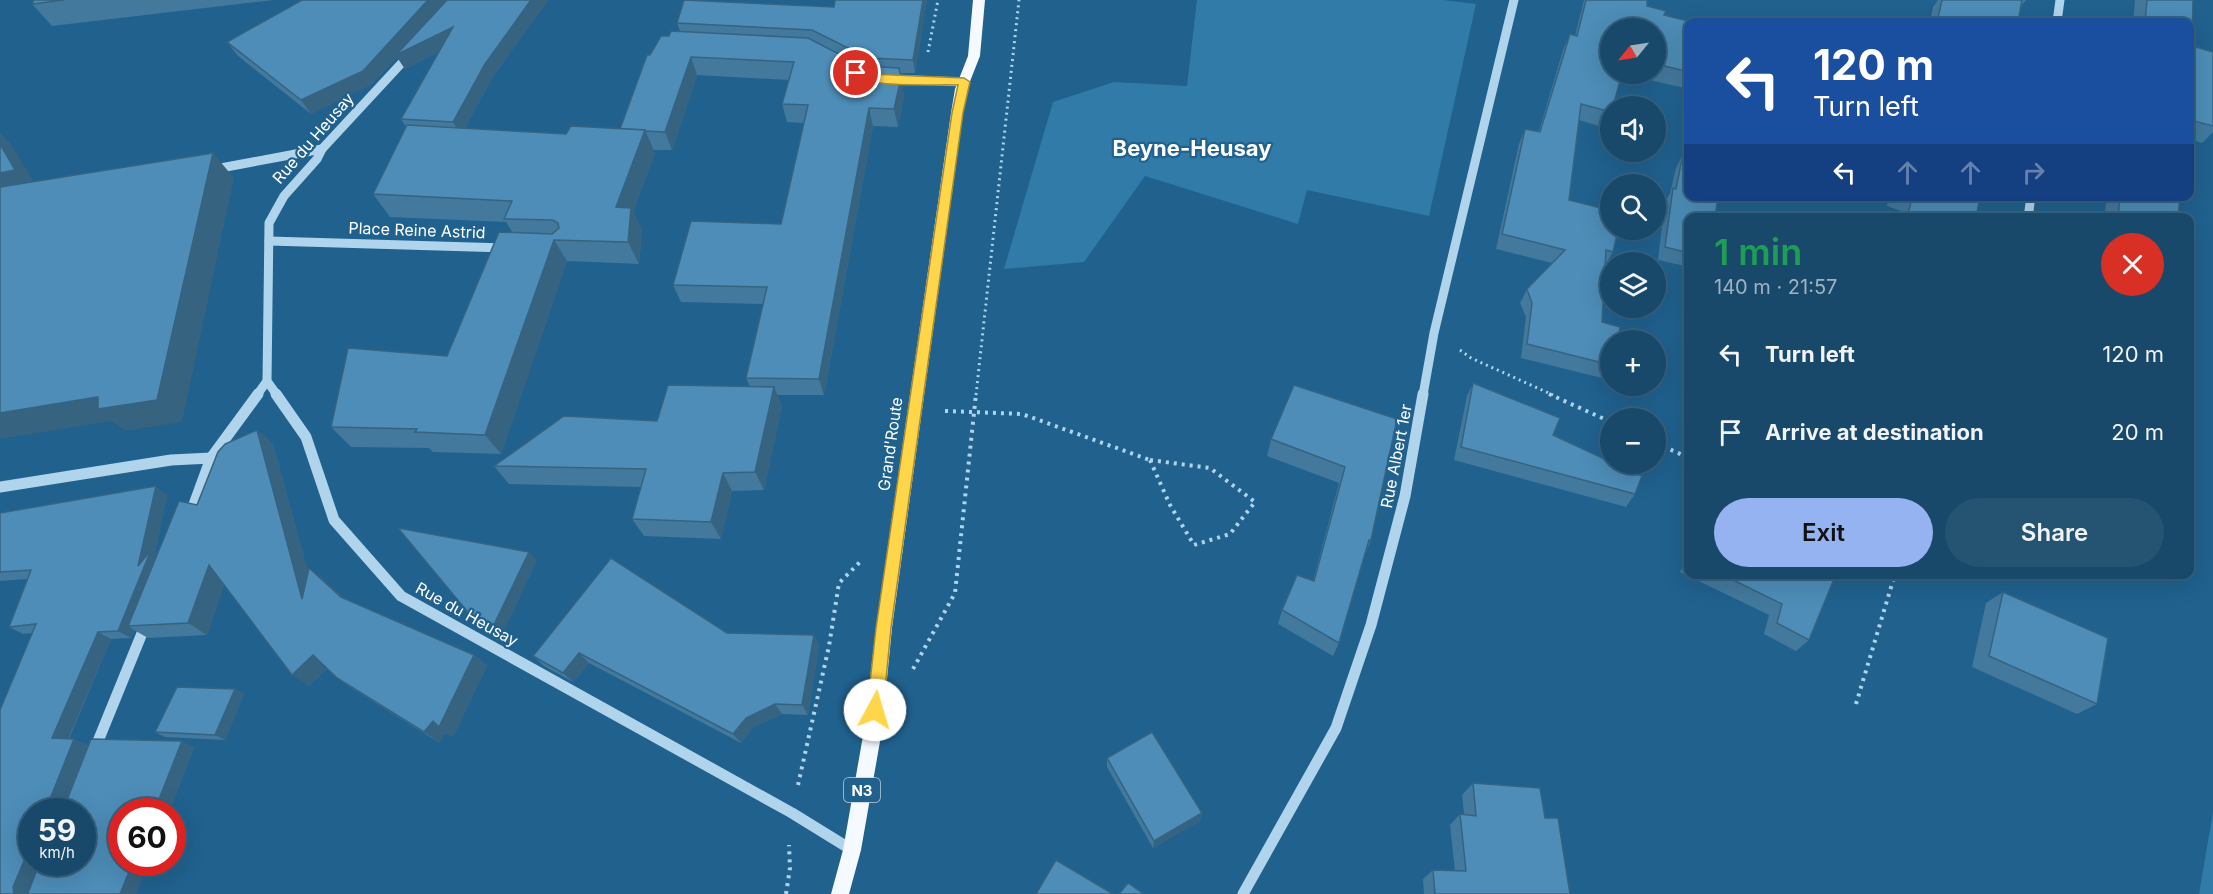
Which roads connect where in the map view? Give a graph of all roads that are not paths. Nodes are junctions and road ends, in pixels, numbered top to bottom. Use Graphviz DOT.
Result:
graph roads {
  1 [pos="979,0"];
  2 [pos="1514,0"];
  3 [pos="2060,0"];
  4 [pos="2058,18"];
  5 [pos="418,44"];
  6 [pos="880,78"];
  7 [pos="964,82"];
  8 [pos="322,149"];
  9 [pos="196,173"];
  10 [pos="269,241"];
  11 [pos="518,248"];
  12 [pos="267,381"];
  13 [pos="211,458"];
  14 [pos="0,488"];
  15 [pos="186,524"];
  16 [pos="150,613"];
  17 [pos="88,767"];
  18 [pos="852,850"];
  19 [pos="840,894"];
  20 [pos="1243,894"];
  1 -- 7 [label="main road, Grand'Route / N3"];
  2 -- 20 [label="street, Rue Albert 1er"];
  3 -- 4 [label="street"];
  5 -- 8 [label="street, Rue du Heusay"];
  6 -- 7 [label="street"];
  7 -- 18 [label="main road, Grand'Route / N3"];
  8 -- 9 [label="street"];
  8 -- 10 [label="street, Rue du Heusay"];
  10 -- 11 [label="street, Place Reine Astrid"];
  10 -- 12 [label="street, Rue du Heusay"];
  12 -- 13 [label="street"];
  12 -- 18 [label="street, Rue du Heusay"];
  13 -- 14 [label="street"];
  13 -- 15 [label="street"];
  16 -- 17 [label="street"];
  18 -- 19 [label="main road, Grand'Route / N3"];
}
